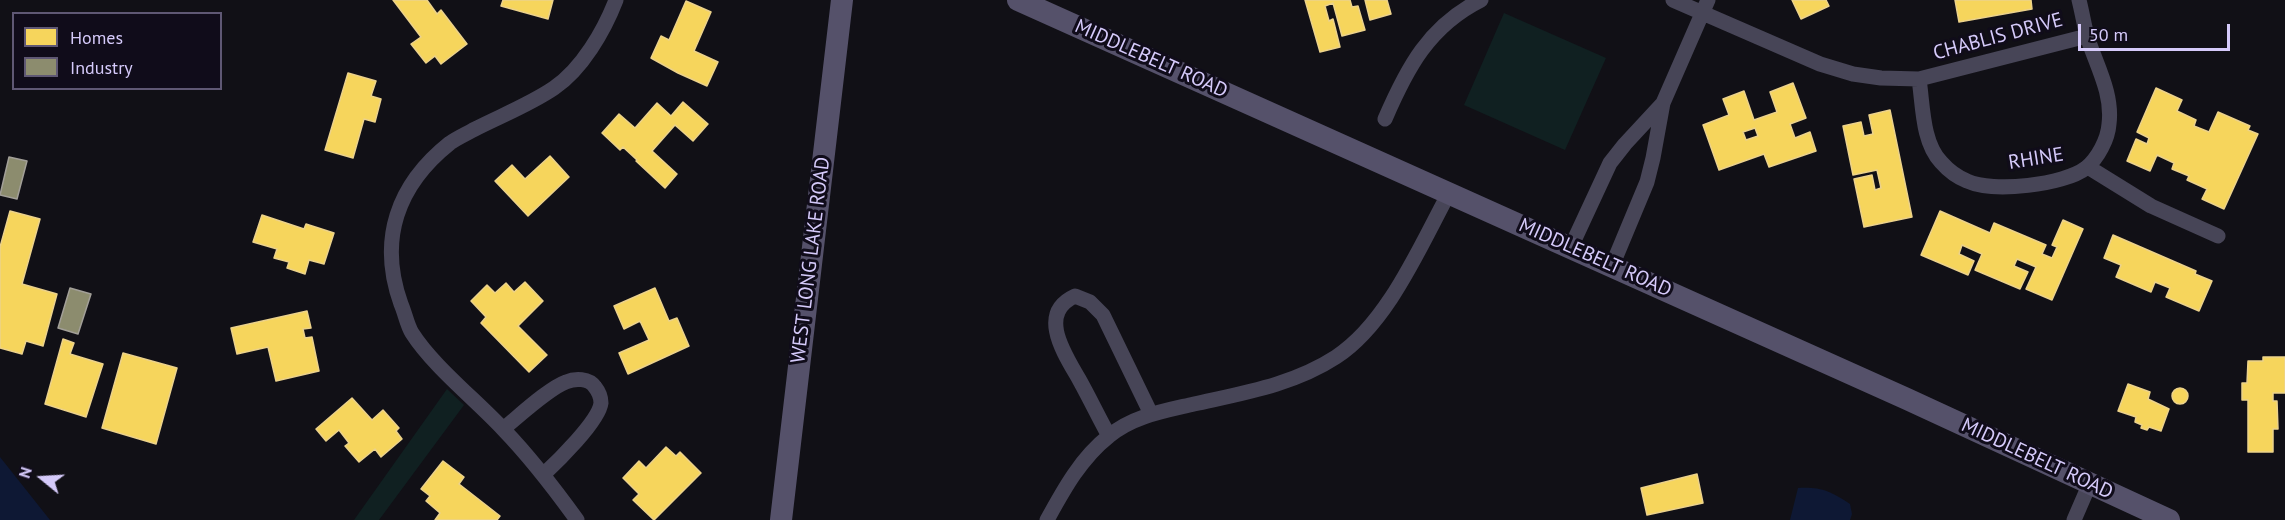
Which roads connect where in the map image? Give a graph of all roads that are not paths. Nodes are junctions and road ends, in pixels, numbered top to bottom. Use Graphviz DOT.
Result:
graph roads {
  1 [pos="616,0"];
  2 [pos="842,0"];
  3 [pos="1018,0"];
  4 [pos="1481,0"];
  5 [pos="1673,0"];
  6 [pos="2079,0"];
  7 [pos="1705,6"];
  8 [pos="2087,36"];
  9 [pos="1919,79"];
  10 [pos="1662,103"];
  11 [pos="1384,119"];
  12 [pos="2088,167"];
  13 [pos="1449,193"];
  14 [pos="2218,236"];
  15 [pos="1570,247"];
  16 [pos="1612,266"];
  17 [pos="1151,414"];
  18 [pos="503,429"];
  19 [pos="1109,436"];
  20 [pos="543,475"];
  21 [pos="2090,483"];
  22 [pos="578,520"];
  23 [pos="781,520"];
  24 [pos="1047,520"];
  25 [pos="2074,520"];
  26 [pos="2169,520"];
  1 -- 18 [label="street"];
  2 -- 23 [label="street, WEST LONG LAKE ROAD"];
  3 -- 13 [label="street, MIDDLEBELT ROAD"];
  4 -- 11 [label="street"];
  5 -- 7 [label="street, CHABLIS DRIVE"];
  6 -- 8 [label="street, RHINE"];
  7 -- 9 [label="street, CHABLIS DRIVE"];
  7 -- 10 [label="street"];
  8 -- 9 [label="street, CHABLIS DRIVE"];
  8 -- 12 [label="street, RHINE"];
  9 -- 12 [label="street, RHINE"];
  10 -- 15 [label="street"];
  10 -- 16 [label="street"];
  12 -- 14 [label="street"];
  13 -- 15 [label="street, MIDDLEBELT ROAD"];
  13 -- 17 [label="street"];
  15 -- 16 [label="street, MIDDLEBELT ROAD"];
  16 -- 21 [label="street, MIDDLEBELT ROAD"];
  17 -- 19 [label="street"];
  17 -- 19 [label="street"];
  18 -- 20 [label="street"];
  18 -- 20 [label="street"];
  19 -- 24 [label="street"];
  20 -- 22 [label="street"];
  21 -- 25 [label="street"];
  21 -- 26 [label="street, MIDDLEBELT ROAD"];
}
